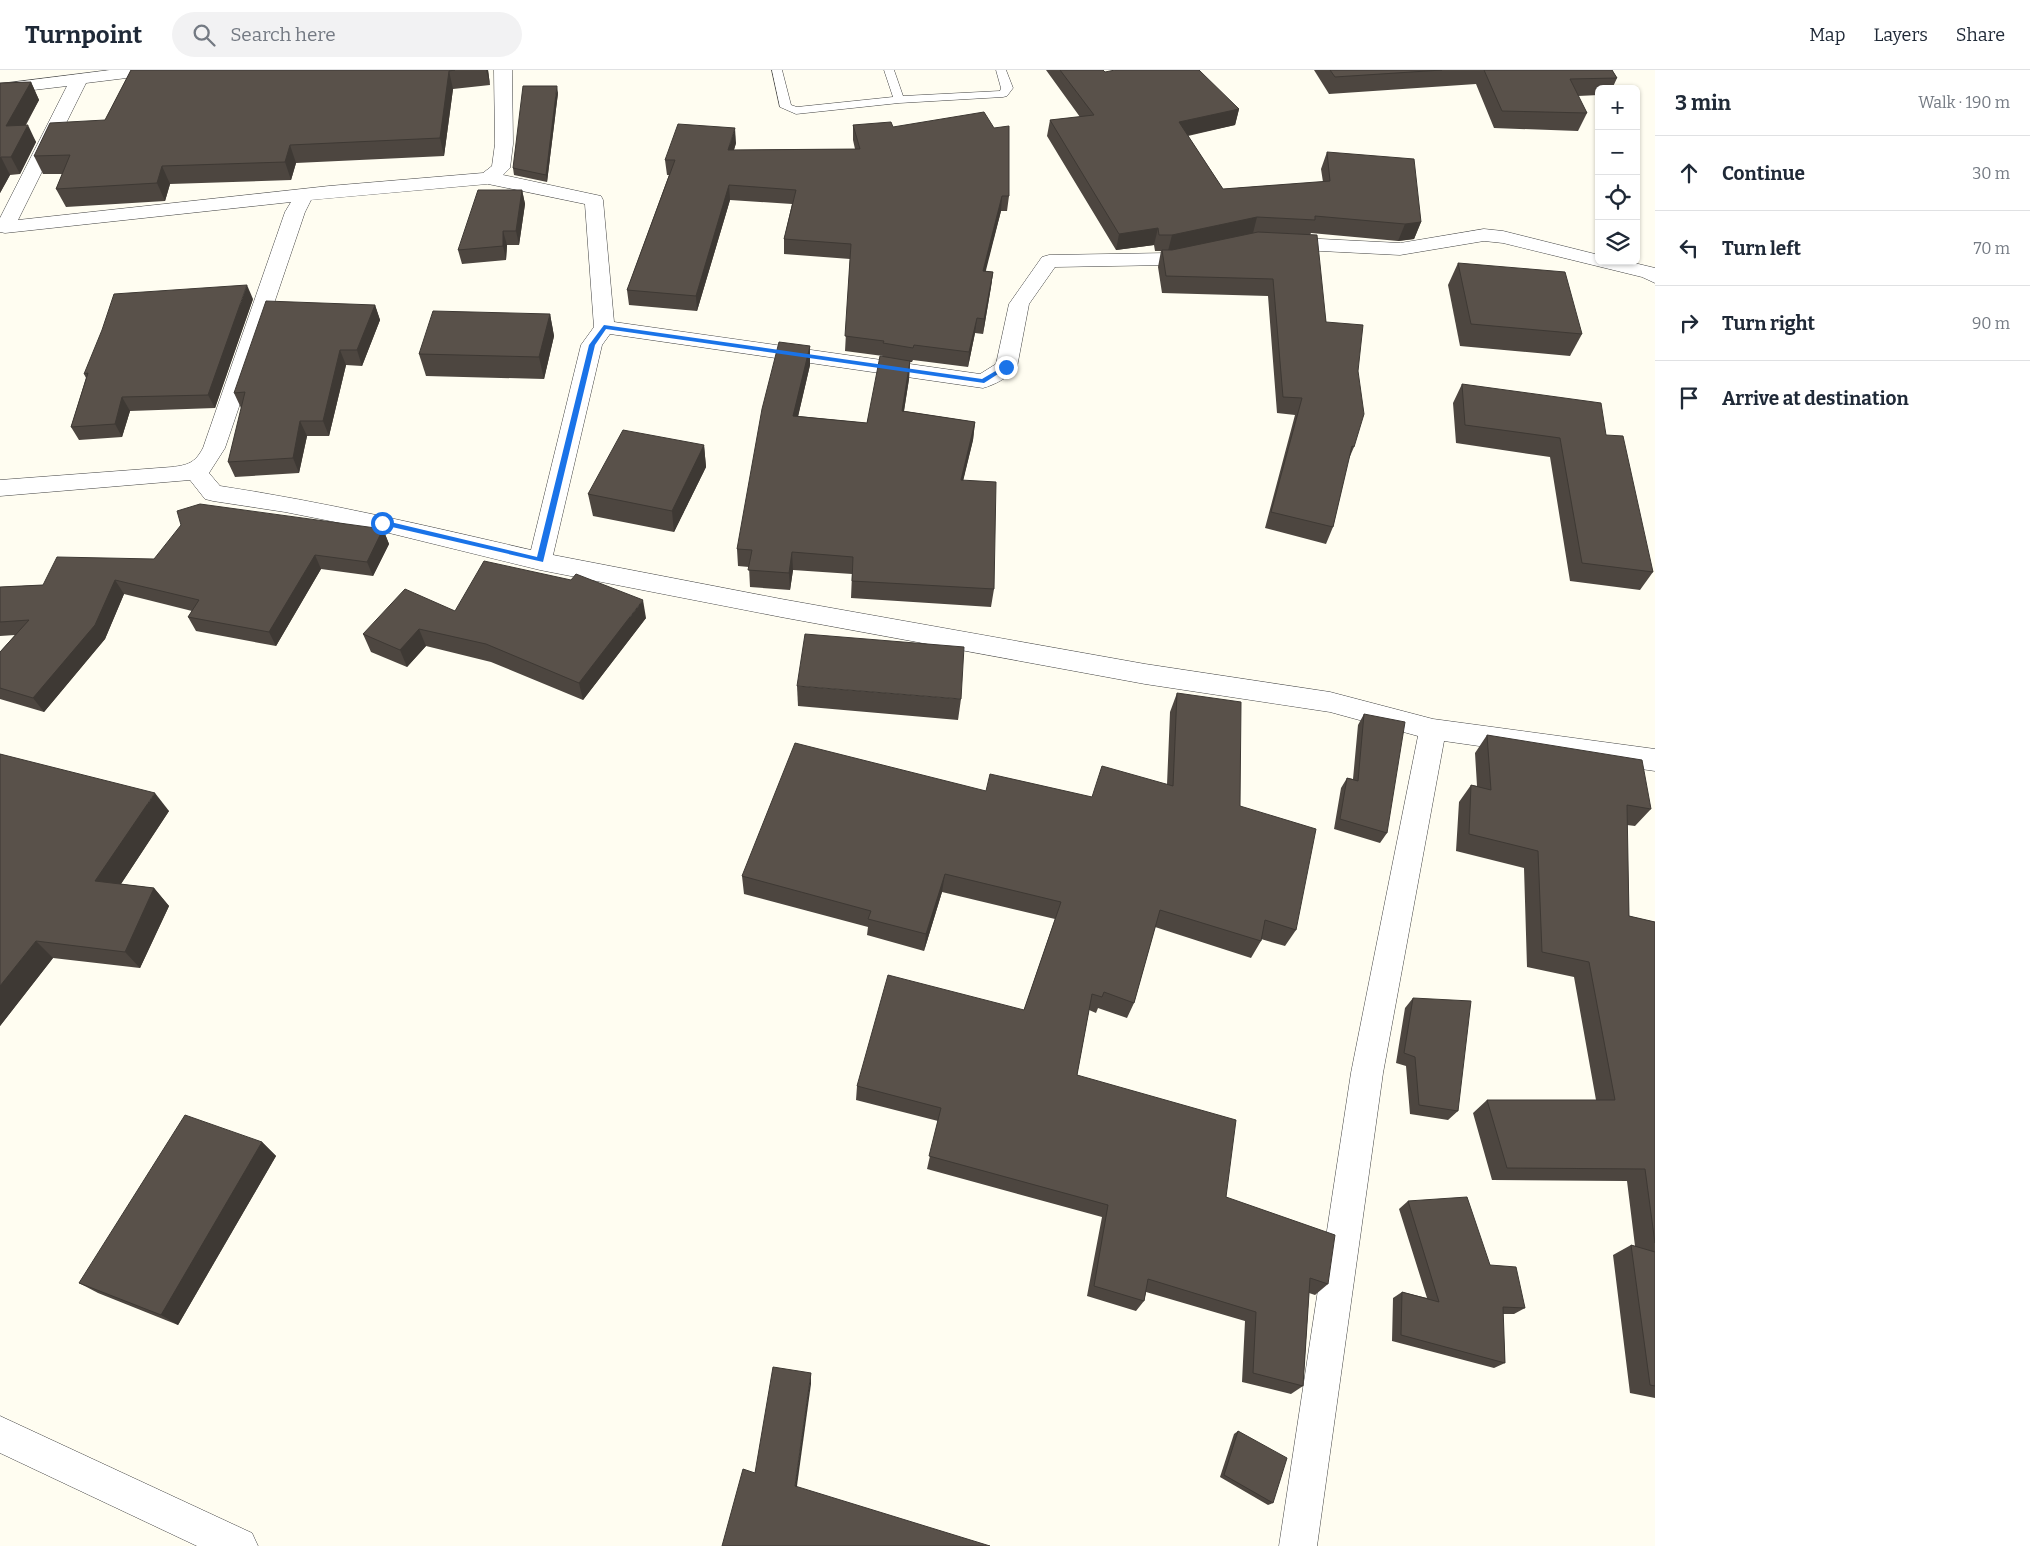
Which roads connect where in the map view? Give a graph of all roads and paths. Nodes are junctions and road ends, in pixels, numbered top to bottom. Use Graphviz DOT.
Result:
graph roads {
  1 [pos="152,70"];
  2 [pos="503,70"];
  3 [pos="777,70"];
  4 [pos="889,70"];
  5 [pos="1001,70"];
  6 [pos="79,80"];
  7 [pos="0,89"];
  8 [pos="899,100"];
  9 [pos="488,178"];
  10 [pos="304,195"];
  11 [pos="2,231"];
  12 [pos="1262,242"];
  13 [pos="1215,249"];
  14 [pos="1655,277"];
  15 [pos="604,327"];
  16 [pos="195,471"];
  17 [pos="0,488"];
  18 [pos="540,561"];
  19 [pos="1433,728"];
  20 [pos="1655,760"];
  21 [pos="0,1434"];
  22 [pos="239,1546"];
  23 [pos="1298,1546"];
  1 -- 6 [label="street"];
  2 -- 9 [label="street"];
  3 -- 8 [label="lane"];
  4 -- 8 [label="lane"];
  5 -- 8 [label="lane"];
  6 -- 7 [label="street"];
  6 -- 11 [label="street"];
  9 -- 10 [label="street"];
  9 -- 15 [label="street"];
  10 -- 11 [label="street"];
  10 -- 16 [label="street"];
  12 -- 14 [label="street"];
  13 -- 15 [label="street"];
  15 -- 18 [label="street"];
  16 -- 17 [label="street"];
  16 -- 18 [label="street"];
  18 -- 19 [label="street"];
  19 -- 20 [label="street"];
  19 -- 23 [label="street"];
  21 -- 22 [label="street"];
}
